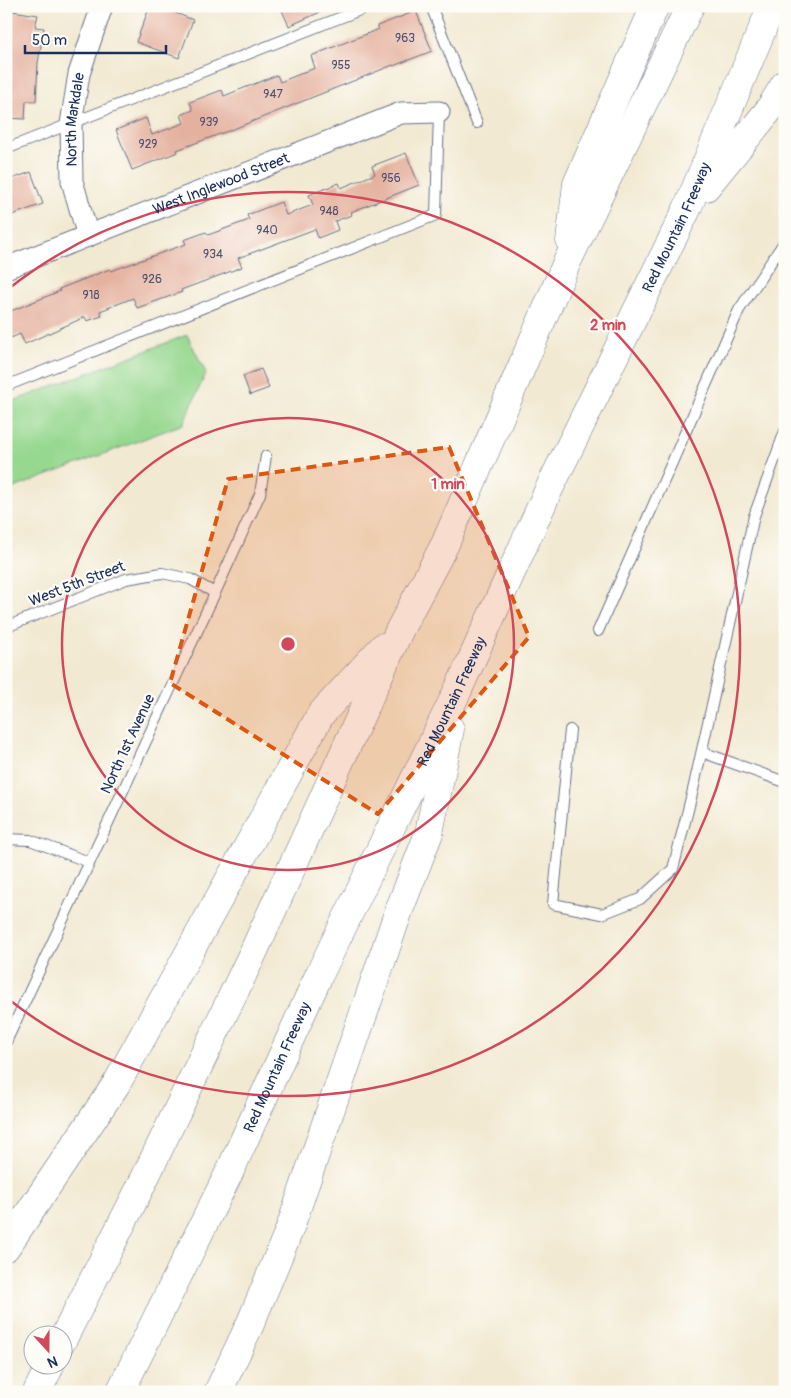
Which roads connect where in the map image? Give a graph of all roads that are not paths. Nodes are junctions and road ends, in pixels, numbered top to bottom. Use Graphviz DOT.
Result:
graph roads {
  1 [pos="102,6"];
  2 [pos="370,6"];
  3 [pos="431,6"];
  4 [pos="655,6"];
  5 [pos="690,6"];
  6 [pos="772,6"];
  7 [pos="785,84"];
  8 [pos="438,112"];
  9 [pos="477,123"];
  10 [pos="71,124"];
  11 [pos="6,149"];
  12 [pos="687,210"];
  13 [pos="88,236"];
  14 [pos="785,241"];
  15 [pos="567,262"];
  16 [pos="6,268"];
  17 [pos="6,386"];
  18 [pos="785,432"];
  19 [pos="266,456"];
  20 [pos="215,593"];
  21 [pos="6,627"];
  22 [pos="400,629"];
  23 [pos="598,631"];
  24 [pos="458,690"];
  25 [pos="570,730"];
  26 [pos="702,752"];
  27 [pos="785,782"];
  28 [pos="6,839"];
  29 [pos="89,862"];
  30 [pos="6,1042"];
  31 [pos="6,1247"];
  32 [pos="70,1326"];
  33 [pos="45,1376"];
  34 [pos="37,1392"];
  35 [pos="120,1392"];
  36 [pos="218,1392"];
  1 -- 10 [label="street, North Markdale"];
  2 -- 10 [label="lane"];
  3 -- 9 [label="lane"];
  4 -- 15 [label="highway"];
  5 -- 15 [label="highway"];
  6 -- 12 [label="highway, Red Mountain Freeway"];
  7 -- 12 [label="highway"];
  8 -- 13 [label="street, West Inglewood Street"];
  8 -- 17 [label="lane"];
  10 -- 11 [label="lane"];
  10 -- 13 [label="street, North Markdale"];
  12 -- 24 [label="highway, Red Mountain Freeway"];
  13 -- 16 [label="street, West Inglewood Street"];
  14 -- 23 [label="lane"];
  15 -- 22 [label="highway"];
  18 -- 26 [label="lane"];
  19 -- 20 [label="lane, North 1st Avenue"];
  20 -- 21 [label="lane, West 5th Street"];
  20 -- 29 [label="lane, North 1st Avenue"];
  22 -- 31 [label="highway"];
  22 -- 32 [label="highway"];
  24 -- 35 [label="highway, Red Mountain Freeway"];
  24 -- 36 [label="highway"];
  25 -- 26 [label="lane"];
  26 -- 27 [label="lane"];
  28 -- 29 [label="lane"];
  29 -- 30 [label="lane, North 1st Avenue"];
  33 -- 34 [label="highway"];
}
